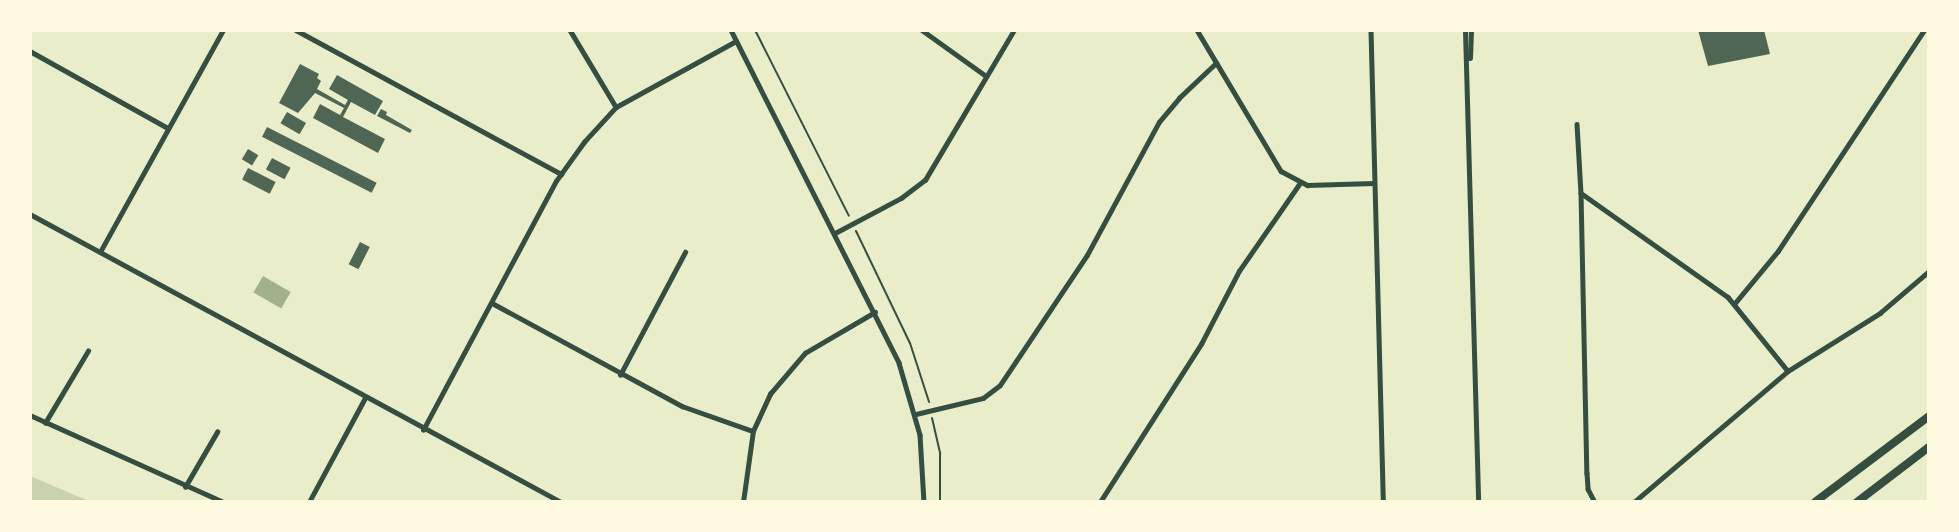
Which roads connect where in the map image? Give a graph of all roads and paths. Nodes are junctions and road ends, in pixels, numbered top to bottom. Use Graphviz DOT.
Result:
graph roads {
  1 [pos="223,30"];
  2 [pos="296,30"];
  3 [pos="570,30"];
  4 [pos="731,30"];
  5 [pos="755,30"];
  6 [pos="922,30"];
  7 [pos="1014,30"];
  8 [pos="1197,30"];
  9 [pos="1371,30"];
  10 [pos="1465,30"];
  11 [pos="1471,30"];
  12 [pos="1924,30"];
  13 [pos="736,41"];
  14 [pos="30,51"];
  15 [pos="1216,63"];
  16 [pos="986,76"];
  17 [pos="1468,78"];
  18 [pos="616,107"];
  19 [pos="1577,124"];
  20 [pos="168,128"];
  21 [pos="561,174"];
  22 [pos="1300,183"];
  23 [pos="1374,183"];
  24 [pos="1581,193"];
  25 [pos="30,214"];
  26 [pos="852,223"];
  27 [pos="835,233"];
  28 [pos="100,252"];
  29 [pos="685,252"];
  30 [pos="1929,271"];
  31 [pos="1735,303"];
  32 [pos="493,304"];
  33 [pos="875,312"];
  34 [pos="88,351"];
  35 [pos="1788,371"];
  36 [pos="620,375"];
  37 [pos="365,398"];
  38 [pos="931,409"];
  39 [pos="916,414"];
  40 [pos="30,415"];
  41 [pos="1929,416"];
  42 [pos="45,423"];
  43 [pos="423,430"];
  44 [pos="753,431"];
  45 [pos="217,432"];
  46 [pos="1929,447"];
  47 [pos="186,488"];
  48 [pos="224,502"];
  49 [pos="309,502"];
  50 [pos="561,502"];
  51 [pos="743,502"];
  52 [pos="924,502"];
  53 [pos="940,502"];
  54 [pos="1100,502"];
  55 [pos="1383,502"];
  56 [pos="1478,502"];
  57 [pos="1595,502"];
  58 [pos="1634,502"];
  59 [pos="1815,502"];
  60 [pos="1857,502"];
  1 -- 20 [label="street"];
  2 -- 21 [label="street"];
  3 -- 18 [label="street"];
  4 -- 13 [label="street"];
  5 -- 26 [label="path"];
  6 -- 16 [label="street"];
  7 -- 16 [label="street"];
  8 -- 15 [label="street"];
  9 -- 23 [label="street"];
  10 -- 17 [label="street"];
  11 -- 17 [label="street"];
  12 -- 31 [label="street"];
  13 -- 18 [label="street"];
  13 -- 27 [label="street"];
  14 -- 20 [label="street"];
  15 -- 22 [label="street"];
  15 -- 38 [label="street"];
  16 -- 26 [label="street"];
  17 -- 56 [label="street"];
  18 -- 21 [label="street"];
  19 -- 24 [label="street"];
  20 -- 28 [label="street"];
  21 -- 32 [label="street"];
  22 -- 23 [label="street"];
  22 -- 54 [label="street"];
  23 -- 55 [label="street"];
  24 -- 31 [label="street"];
  24 -- 57 [label="street"];
  25 -- 28 [label="street"];
  26 -- 27 [label="street"];
  26 -- 38 [label="path"];
  27 -- 33 [label="street"];
  28 -- 37 [label="street"];
  29 -- 36 [label="street"];
  30 -- 35 [label="street"];
  31 -- 35 [label="street"];
  32 -- 36 [label="street"];
  32 -- 43 [label="street"];
  33 -- 39 [label="street"];
  33 -- 44 [label="street"];
  34 -- 42 [label="street"];
  35 -- 58 [label="street"];
  36 -- 44 [label="street"];
  37 -- 43 [label="street"];
  37 -- 49 [label="street"];
  38 -- 39 [label="street"];
  38 -- 53 [label="path"];
  39 -- 52 [label="street"];
  40 -- 42 [label="street"];
  41 -- 59 [label="highway"];
  42 -- 47 [label="street"];
  43 -- 50 [label="street"];
  44 -- 51 [label="street"];
  45 -- 47 [label="street"];
  46 -- 60 [label="highway"];
  47 -- 48 [label="street"];
}
